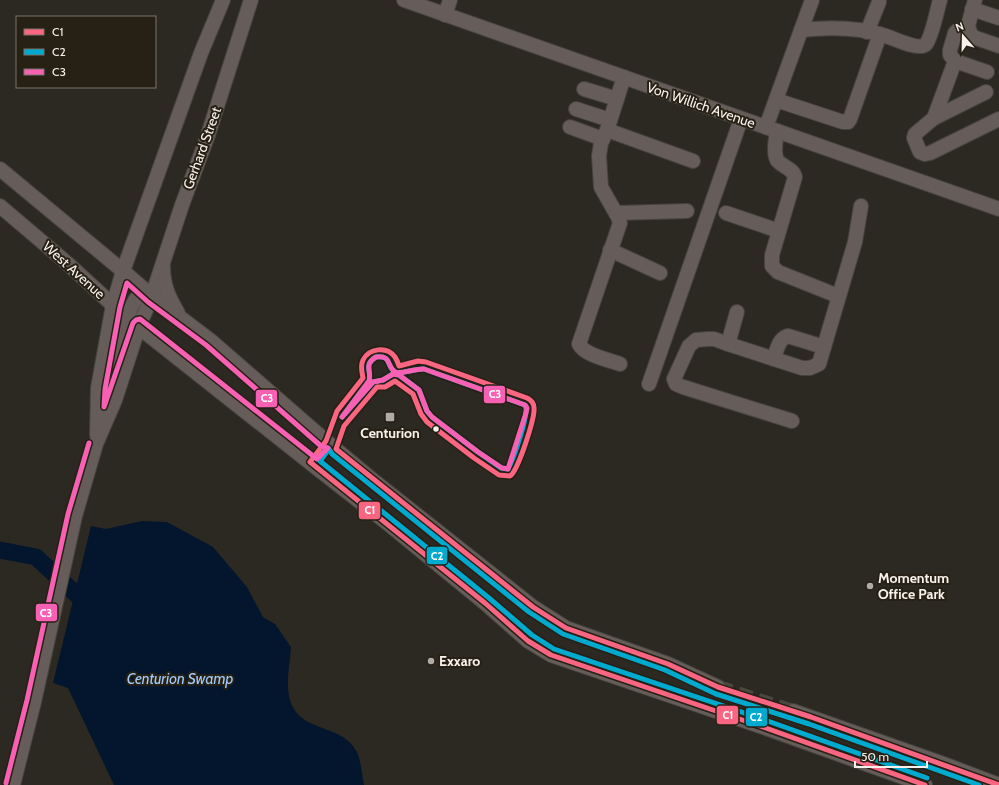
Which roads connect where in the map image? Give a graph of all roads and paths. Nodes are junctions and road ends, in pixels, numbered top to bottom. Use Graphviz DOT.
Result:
graph roads {
  1 [pos="222,0"];
  2 [pos="251,0"];
  3 [pos="404,0"];
  4 [pos="450,0"];
  5 [pos="812,0"];
  6 [pos="940,0"];
  7 [pos="879,2"];
  8 [pos="974,4"];
  9 [pos="445,15"];
  10 [pos="999,18"];
  11 [pos="968,27"];
  12 [pos="801,30"];
  13 [pos="873,33"];
  14 [pos="999,46"];
  15 [pos="955,61"];
  16 [pos="987,72"];
  17 [pos="624,77"];
  18 [pos="584,89"];
  19 [pos="986,92"];
  20 [pos="617,99"];
  21 [pos="776,100"];
  22 [pos="576,109"];
  23 [pos="934,118"];
  24 [pos="741,119"];
  25 [pos="999,119"];
  26 [pos="570,128"];
  27 [pos="771,129"];
  28 [pos="606,130"];
  29 [pos="693,161"];
  30 [pos="0,170"];
  31 [pos="0,206"];
  32 [pos="861,206"];
  33 [pos="999,209"];
  34 [pos="687,211"];
  35 [pos="616,213"];
  36 [pos="726,213"];
  37 [pos="779,231"];
  38 [pos="610,250"];
  39 [pos="163,258"];
  40 [pos="124,271"];
  41 [pos="660,273"];
  42 [pos="152,296"];
  43 [pos="838,296"];
  44 [pos="113,305"];
  45 [pos="737,312"];
  46 [pos="179,316"];
  47 [pos="127,318"];
  48 [pos="139,326"];
  49 [pos="728,344"];
  50 [pos="824,347"];
  51 [pos="774,359"];
  52 [pos="620,364"];
  53 [pos="649,384"];
  54 [pos="98,411"];
  55 [pos="792,421"];
  56 [pos="96,444"];
  57 [pos="718,687"];
  58 [pos="793,711"];
  59 [pos="13,785"];
  60 [pos="925,785"];
  61 [pos="999,785"];
  1 -- 40 [label="street"];
  2 -- 39 [label="street, Gerhard Street"];
  3 -- 9 [label="street, Von Willich Avenue"];
  4 -- 9 [label="street"];
  5 -- 12 [label="street"];
  6 -- 13 [label="street"];
  7 -- 13 [label="street"];
  8 -- 10 [label="street"];
  8 -- 11 [label="street"];
  9 -- 17 [label="street, Von Willich Avenue"];
  11 -- 14 [label="street"];
  11 -- 15 [label="street"];
  12 -- 13 [label="street"];
  12 -- 21 [label="street"];
  13 -- 21 [label="street"];
  15 -- 16 [label="street"];
  15 -- 23 [label="street"];
  17 -- 20 [label="street"];
  17 -- 24 [label="street, Von Willich Avenue"];
  18 -- 20 [label="street"];
  19 -- 23 [label="street"];
  20 -- 28 [label="street"];
  21 -- 27 [label="street"];
  22 -- 28 [label="street"];
  23 -- 25 [label="street"];
  24 -- 27 [label="street, Von Willich Avenue"];
  24 -- 53 [label="street"];
  26 -- 28 [label="street"];
  27 -- 33 [label="street, Von Willich Avenue"];
  27 -- 37 [label="street"];
  28 -- 29 [label="street"];
  28 -- 35 [label="street"];
  30 -- 40 [label="street, West Avenue"];
  31 -- 44 [label="street, West Avenue"];
  32 -- 43 [label="street"];
  34 -- 35 [label="street"];
  35 -- 38 [label="street"];
  36 -- 37 [label="street"];
  37 -- 43 [label="street"];
  38 -- 41 [label="street"];
  38 -- 52 [label="street"];
  39 -- 42 [label="street, Gerhard Street"];
  39 -- 46 [label="street"];
  40 -- 42 [label="street, West Avenue"];
  40 -- 44 [label="street"];
  42 -- 46 [label="street, West Avenue"];
  42 -- 47 [label="street"];
  42 -- 48 [label="street, Gerhard Street"];
  43 -- 50 [label="street"];
  44 -- 47 [label="street, West Avenue"];
  44 -- 54 [label="street"];
  45 -- 49 [label="street"];
  46 -- 57 [label="street, West Avenue"];
  47 -- 48 [label="street, West Avenue"];
  47 -- 54 [label="street"];
  48 -- 56 [label="street, Gerhard Street"];
  48 -- 60 [label="street, West Avenue"];
  49 -- 51 [label="street"];
  49 -- 55 [label="street"];
  50 -- 51 [label="street"];
  50 -- 51 [label="street"];
  54 -- 56 [label="street"];
  56 -- 59 [label="street"];
  58 -- 61 [label="street"];
}
